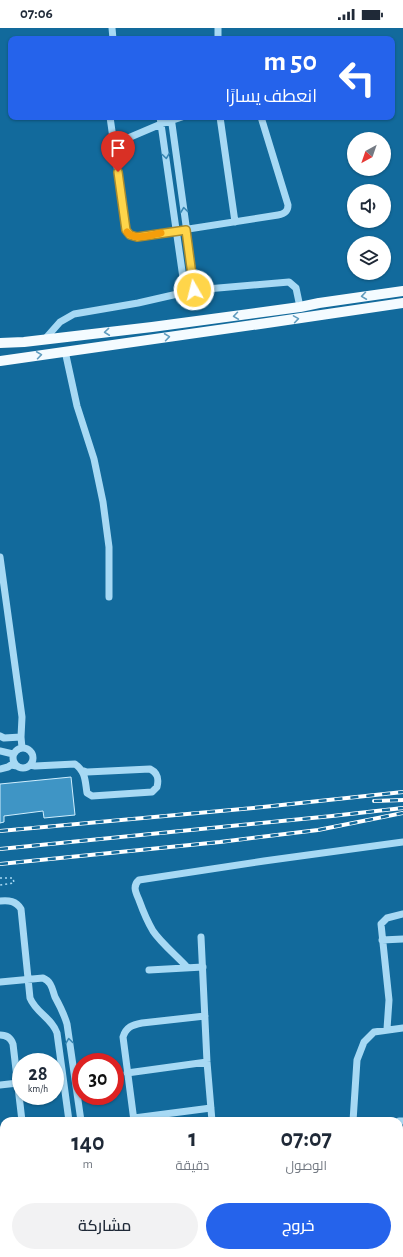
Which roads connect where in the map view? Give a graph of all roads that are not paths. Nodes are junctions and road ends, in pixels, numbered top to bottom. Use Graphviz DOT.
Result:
graph roads {
  1 [pos="110,120"];
  2 [pos="161,120"];
  3 [pos="171,120"];
  4 [pos="220,120"];
  5 [pos="262,120"];
  6 [pos="114,144"];
  7 [pos="235,222"];
  8 [pos="186,230"];
  9 [pos="176,231"];
  10 [pos="194,290"];
  11 [pos="403,291"];
  12 [pos="185,292"];
  13 [pos="403,303"];
  14 [pos="300,307"];
  15 [pos="45,339"];
  16 [pos="0,343"];
  17 [pos="65,351"];
  18 [pos="0,361"];
  19 [pos="0,557"];
  20 [pos="110,597"];
  21 [pos="0,736"];
  22 [pos="21,737"];
  23 [pos="22,748"];
  24 [pos="0,751"];
  25 [pos="13,754"];
  26 [pos="30,765"];
  27 [pos="16,766"];
  28 [pos="0,769"];
  29 [pos="81,770"];
  30 [pos="403,842"];
  31 [pos="0,901"];
  32 [pos="403,914"];
  33 [pos="201,938"];
  34 [pos="403,939"];
  35 [pos="382,940"];
  36 [pos="203,966"];
  37 [pos="187,967"];
  38 [pos="149,970"];
  39 [pos="28,979"];
  40 [pos="0,982"];
  41 [pos="206,1016"];
  42 [pos="403,1028"];
  43 [pos="387,1029"];
  44 [pos="0,1035"];
  45 [pos="14,1053"];
  46 [pos="207,1062"];
  47 [pos="127,1073"];
  48 [pos="12,1084"];
  49 [pos="0,1085"];
  50 [pos="20,1105"];
  51 [pos="211,1108"];
  52 [pos="22,1117"];
  53 [pos="68,1117"];
  54 [pos="80,1117"];
  55 [pos="134,1117"];
  56 [pos="153,1117"];
  57 [pos="212,1117"];
  58 [pos="354,1117"];
  1 -- 6 [label="street"];
  2 -- 6 [label="street"];
  2 -- 9 [label="street, one-way"];
  8 -- 3 [label="street, one-way"];
  4 -- 7 [label="street"];
  5 -- 7 [label="street"];
  6 -- 9 [label="street"];
  7 -- 8 [label="street"];
  8 -- 9 [label="street"];
  8 -- 10 [label="street"];
  9 -- 12 [label="street"];
  10 -- 12 [label="street"];
  10 -- 14 [label="street"];
  11 -- 14 [label="main road, one-way"];
  12 -- 15 [label="street"];
  17 -- 13 [label="main road, one-way"];
  14 -- 15 [label="main road, one-way"];
  15 -- 16 [label="main road"];
  18 -- 17 [label="main road, one-way"];
  17 -- 20 [label="street"];
  19 -- 22 [label="street"];
  21 -- 22 [label="street"];
  22 -- 23 [label="street"];
  23 -- 25 [label="street"];
  23 -- 26 [label="street"];
  24 -- 25 [label="street"];
  25 -- 27 [label="street"];
  26 -- 27 [label="street"];
  26 -- 29 [label="street"];
  27 -- 28 [label="street"];
  29 -- 29 [label="street"];
  30 -- 37 [label="street"];
  31 -- 39 [label="street"];
  32 -- 35 [label="street"];
  33 -- 36 [label="street"];
  34 -- 35 [label="street"];
  35 -- 43 [label="street"];
  36 -- 37 [label="street"];
  36 -- 41 [label="street"];
  37 -- 38 [label="street"];
  39 -- 40 [label="street"];
  39 -- 53 [label="street"];
  54 -- 39 [label="street, one-way"];
  41 -- 46 [label="street"];
  41 -- 47 [label="street"];
  42 -- 43 [label="street"];
  43 -- 58 [label="street"];
  44 -- 45 [label="street"];
  46 -- 47 [label="street"];
  46 -- 51 [label="street"];
  47 -- 55 [label="street"];
  48 -- 49 [label="street"];
  50 -- 52 [label="street"];
  51 -- 56 [label="street"];
  51 -- 57 [label="street"];
}
